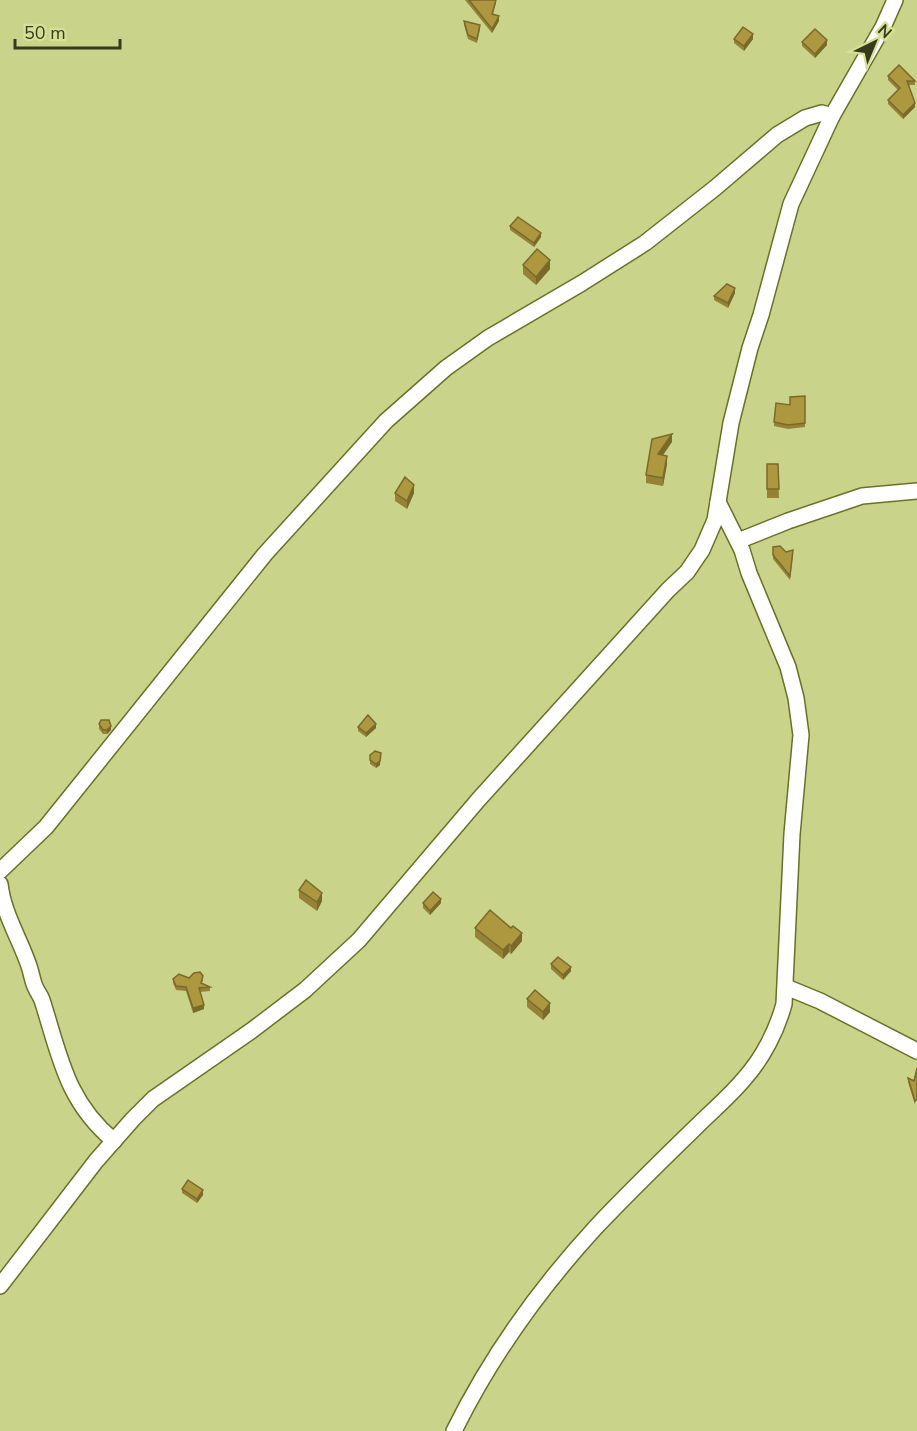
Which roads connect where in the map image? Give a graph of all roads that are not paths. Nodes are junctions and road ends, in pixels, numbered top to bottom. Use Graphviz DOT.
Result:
graph roads {
  1 [pos="895,0"];
  2 [pos="832,116"];
  3 [pos="917,490"];
  4 [pos="718,502"];
  5 [pos="738,541"];
  6 [pos="0,871"];
  7 [pos="0,884"];
  8 [pos="786,987"];
  9 [pos="917,1051"];
  10 [pos="114,1141"];
  11 [pos="0,1286"];
  12 [pos="454,1431"];
  1 -- 2 [label="street"];
  2 -- 4 [label="street"];
  2 -- 6 [label="street"];
  3 -- 5 [label="street"];
  4 -- 5 [label="street"];
  4 -- 10 [label="street"];
  5 -- 8 [label="street"];
  7 -- 10 [label="street"];
  8 -- 9 [label="street"];
  8 -- 12 [label="street"];
  10 -- 11 [label="street"];
}
